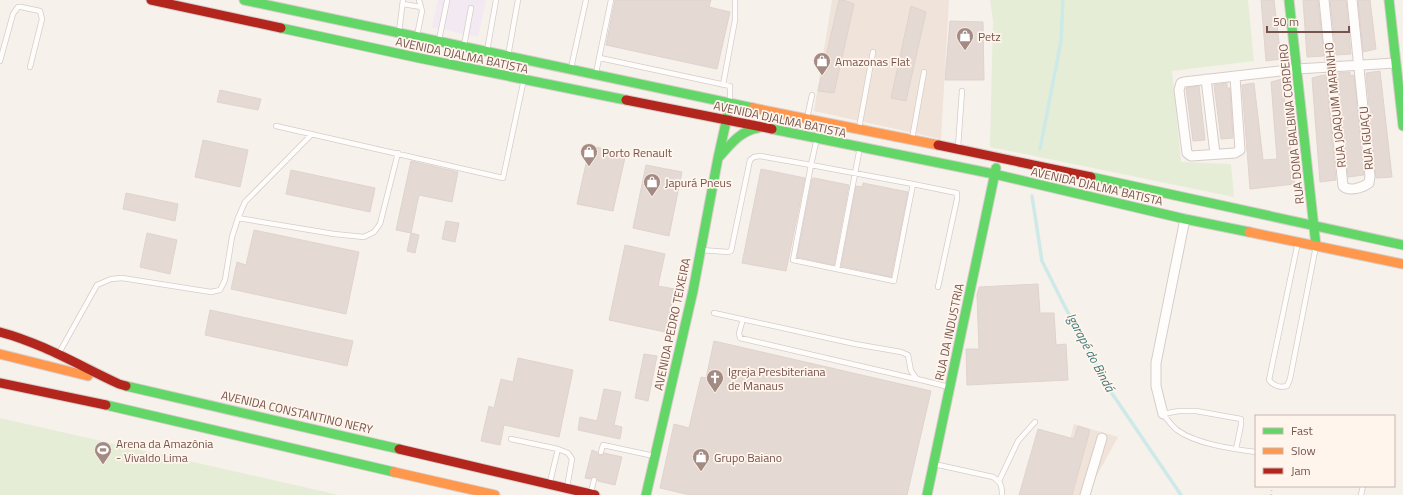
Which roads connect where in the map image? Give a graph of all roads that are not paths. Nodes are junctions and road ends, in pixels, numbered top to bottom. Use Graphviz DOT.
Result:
graph roads {
  1 [pos="152,0"];
  2 [pos="244,0"];
  3 [pos="419,0"];
  4 [pos="496,0"];
  5 [pos="518,0"];
  6 [pos="586,0"];
  7 [pos="611,0"];
  8 [pos="735,0"];
  9 [pos="1289,0"];
  10 [pos="1324,0"];
  11 [pos="1352,0"];
  12 [pos="1389,0"];
  13 [pos="446,1"];
  14 [pos="403,2"];
  15 [pos="421,7"];
  16 [pos="471,8"];
  17 [pos="399,32"];
  18 [pos="417,36"];
  19 [pos="439,41"];
  20 [pos="464,46"];
  21 [pos="487,51"];
  22 [pos="873,52"];
  23 [pos="508,56"];
  24 [pos="600,58"];
  25 [pos="0,61"];
  26 [pos="1395,63"];
  27 [pos="1359,65"];
  28 [pos="30,67"];
  29 [pos="1331,67"];
  30 [pos="570,69"];
  31 [pos="1297,69"];
  32 [pos="924,72"];
  33 [pos="596,75"];
  34 [pos="1235,77"];
  35 [pos="524,79"];
  36 [pos="1206,80"];
  37 [pos="723,85"];
  38 [pos="962,91"];
  39 [pos="812,95"];
  40 [pos="730,103"];
  41 [pos="807,118"];
  42 [pos="726,120"];
  43 [pos="276,126"];
  44 [pos="1403,126"];
  45 [pos="763,127"];
  46 [pos="858,128"];
  47 [pos="312,134"];
  48 [pos="816,138"];
  49 [pos="912,139"];
  50 [pos="860,148"];
  51 [pos="958,149"];
  52 [pos="398,153"];
  53 [pos="1215,154"];
  54 [pos="999,157"];
  55 [pos="718,158"];
  56 [pos="812,165"];
  57 [pos="855,174"];
  58 [pos="994,174"];
  59 [pos="913,184"];
  60 [pos="1343,186"];
  61 [pos="238,218"];
  62 [pos="1185,219"];
  63 [pos="1313,224"];
  64 [pos="1298,242"];
  65 [pos="1403,245"];
  66 [pos="1316,246"];
  67 [pos="701,250"];
  68 [pos="1403,264"];
  69 [pos="837,269"];
  70 [pos="938,287"];
  71 [pos="714,313"];
  72 [pos="743,319"];
  73 [pos="0,332"];
  74 [pos="0,354"];
  75 [pos="59,355"];
  76 [pos="917,379"];
  77 [pos="0,383"];
  78 [pos="119,384"];
  79 [pos="949,387"];
  80 [pos="1163,414"];
  81 [pos="1035,422"];
  82 [pos="511,438"];
  83 [pos="1102,438"];
  84 [pos="558,449"];
  85 [pos="1236,449"];
  86 [pos="601,452"];
  87 [pos="1255,452"];
  88 [pos="656,456"];
  89 [pos="933,464"];
  90 [pos="594,480"];
  91 [pos="1000,481"];
  92 [pos="550,484"];
  93 [pos="567,488"];
  94 [pos="593,494"];
  95 [pos="494,495"];
  96 [pos="646,495"];
  97 [pos="926,495"];
  98 [pos="1002,495"];
  99 [pos="1084,495"];
  1 -- 35 [label="main road, AVENIDA DJALMA BATISTA"];
  2 -- 17 [label="main road, AVENIDA DJALMA BATISTA"];
  3 -- 15 [label="lane"];
  4 -- 21 [label="lane"];
  5 -- 23 [label="lane"];
  6 -- 30 [label="lane"];
  7 -- 24 [label="lane"];
  8 -- 37 [label="lane"];
  9 -- 31 [label="main road, RUA DONA BALBINA CORDEIRO"];
  10 -- 29 [label="street, RUA JOAQUIM MARINHO"];
  11 -- 27 [label="street"];
  12 -- 26 [label="main road"];
  13 -- 19 [label="lane"];
  14 -- 15 [label="lane"];
  14 -- 17 [label="lane"];
  15 -- 18 [label="lane"];
  16 -- 20 [label="lane"];
  17 -- 18 [label="main road, AVENIDA DJALMA BATISTA"];
  18 -- 19 [label="main road, AVENIDA DJALMA BATISTA"];
  19 -- 20 [label="main road, AVENIDA DJALMA BATISTA"];
  20 -- 21 [label="main road, AVENIDA DJALMA BATISTA"];
  21 -- 23 [label="main road, AVENIDA DJALMA BATISTA"];
  22 -- 46 [label="lane"];
  23 -- 30 [label="main road, AVENIDA DJALMA BATISTA"];
  24 -- 33 [label="lane"];
  24 -- 37 [label="lane"];
  25 -- 28 [label="lane"];
  26 -- 27 [label="street"];
  26 -- 44 [label="main road"];
  27 -- 29 [label="street"];
  27 -- 60 [label="street, RUA IGUAÇU"];
  29 -- 31 [label="street"];
  29 -- 60 [label="street, RUA JOAQUIM MARINHO"];
  30 -- 33 [label="main road, AVENIDA DJALMA BATISTA"];
  31 -- 34 [label="street"];
  31 -- 63 [label="main road, RUA DONA BALBINA CORDEIRO"];
  32 -- 49 [label="lane"];
  33 -- 40 [label="main road, AVENIDA DJALMA BATISTA"];
  34 -- 36 [label="street"];
  34 -- 53 [label="street"];
  35 -- 42 [label="main road, AVENIDA DJALMA BATISTA"];
  35 -- 52 [label="lane"];
  36 -- 53 [label="street"];
  36 -- 53 [label="street"];
  37 -- 40 [label="lane"];
  38 -- 51 [label="lane"];
  39 -- 41 [label="lane"];
  40 -- 41 [label="main road, AVENIDA DJALMA BATISTA"];
  40 -- 42 [label="main road, AVENIDA PEDRO TEIXEIRA"];
  41 -- 46 [label="main road, AVENIDA DJALMA BATISTA"];
  42 -- 45 [label="main road, AVENIDA DJALMA BATISTA"];
  42 -- 55 [label="main road, AVENIDA PEDRO TEIXEIRA"];
  43 -- 47 [label="lane"];
  45 -- 48 [label="main road, AVENIDA DJALMA BATISTA"];
  45 -- 55 [label="main road"];
  46 -- 49 [label="main road, AVENIDA DJALMA BATISTA"];
  47 -- 52 [label="lane"];
  47 -- 61 [label="lane"];
  48 -- 50 [label="main road, AVENIDA DJALMA BATISTA"];
  48 -- 56 [label="lane"];
  49 -- 51 [label="main road, AVENIDA DJALMA BATISTA"];
  50 -- 57 [label="lane"];
  50 -- 58 [label="main road, AVENIDA DJALMA BATISTA"];
  51 -- 54 [label="main road, AVENIDA DJALMA BATISTA"];
  52 -- 61 [label="lane"];
  54 -- 58 [label="main road, RUA DA INDUSTRIA"];
  54 -- 63 [label="main road, AVENIDA DJALMA BATISTA"];
  55 -- 67 [label="main road, AVENIDA PEDRO TEIXEIRA"];
  56 -- 57 [label="lane"];
  56 -- 67 [label="lane"];
  56 -- 69 [label="lane"];
  57 -- 59 [label="lane"];
  57 -- 69 [label="lane"];
  58 -- 62 [label="main road, AVENIDA DJALMA BATISTA"];
  58 -- 79 [label="main road, RUA DA INDUSTRIA"];
  59 -- 69 [label="lane"];
  59 -- 70 [label="lane"];
  61 -- 75 [label="lane"];
  62 -- 64 [label="main road, AVENIDA DJALMA BATISTA"];
  62 -- 80 [label="street"];
  63 -- 65 [label="main road, AVENIDA DJALMA BATISTA"];
  63 -- 66 [label="main road, RUA DONA BALBINA CORDEIRO"];
  64 -- 66 [label="main road, AVENIDA DJALMA BATISTA"];
  64 -- 66 [label="lane"];
  66 -- 68 [label="main road, AVENIDA DJALMA BATISTA"];
  67 -- 88 [label="main road, AVENIDA PEDRO TEIXEIRA"];
  71 -- 72 [label="lane"];
  72 -- 76 [label="lane"];
  72 -- 76 [label="lane"];
  73 -- 75 [label="main road, AVENIDA CONSTANTINO NERY"];
  74 -- 78 [label="main road"];
  75 -- 78 [label="main road, AVENIDA CONSTANTINO NERY"];
  76 -- 79 [label="lane"];
  77 -- 95 [label="main road"];
  78 -- 92 [label="main road, AVENIDA CONSTANTINO NERY"];
  79 -- 89 [label="main road, RUA DA INDUSTRIA"];
  80 -- 85 [label="lane"];
  80 -- 85 [label="lane"];
  81 -- 91 [label="lane"];
  82 -- 84 [label="lane"];
  83 -- 99 [label="street"];
  84 -- 92 [label="lane"];
  84 -- 93 [label="lane"];
  85 -- 87 [label="lane"];
  86 -- 88 [label="lane"];
  88 -- 96 [label="main road, AVENIDA PEDRO TEIXEIRA"];
  89 -- 91 [label="lane"];
  89 -- 97 [label="main road, RUA DA INDUSTRIA"];
  90 -- 94 [label="lane"];
  91 -- 98 [label="lane"];
  92 -- 93 [label="main road, AVENIDA CONSTANTINO NERY"];
  93 -- 94 [label="main road, AVENIDA CONSTANTINO NERY"];
}
